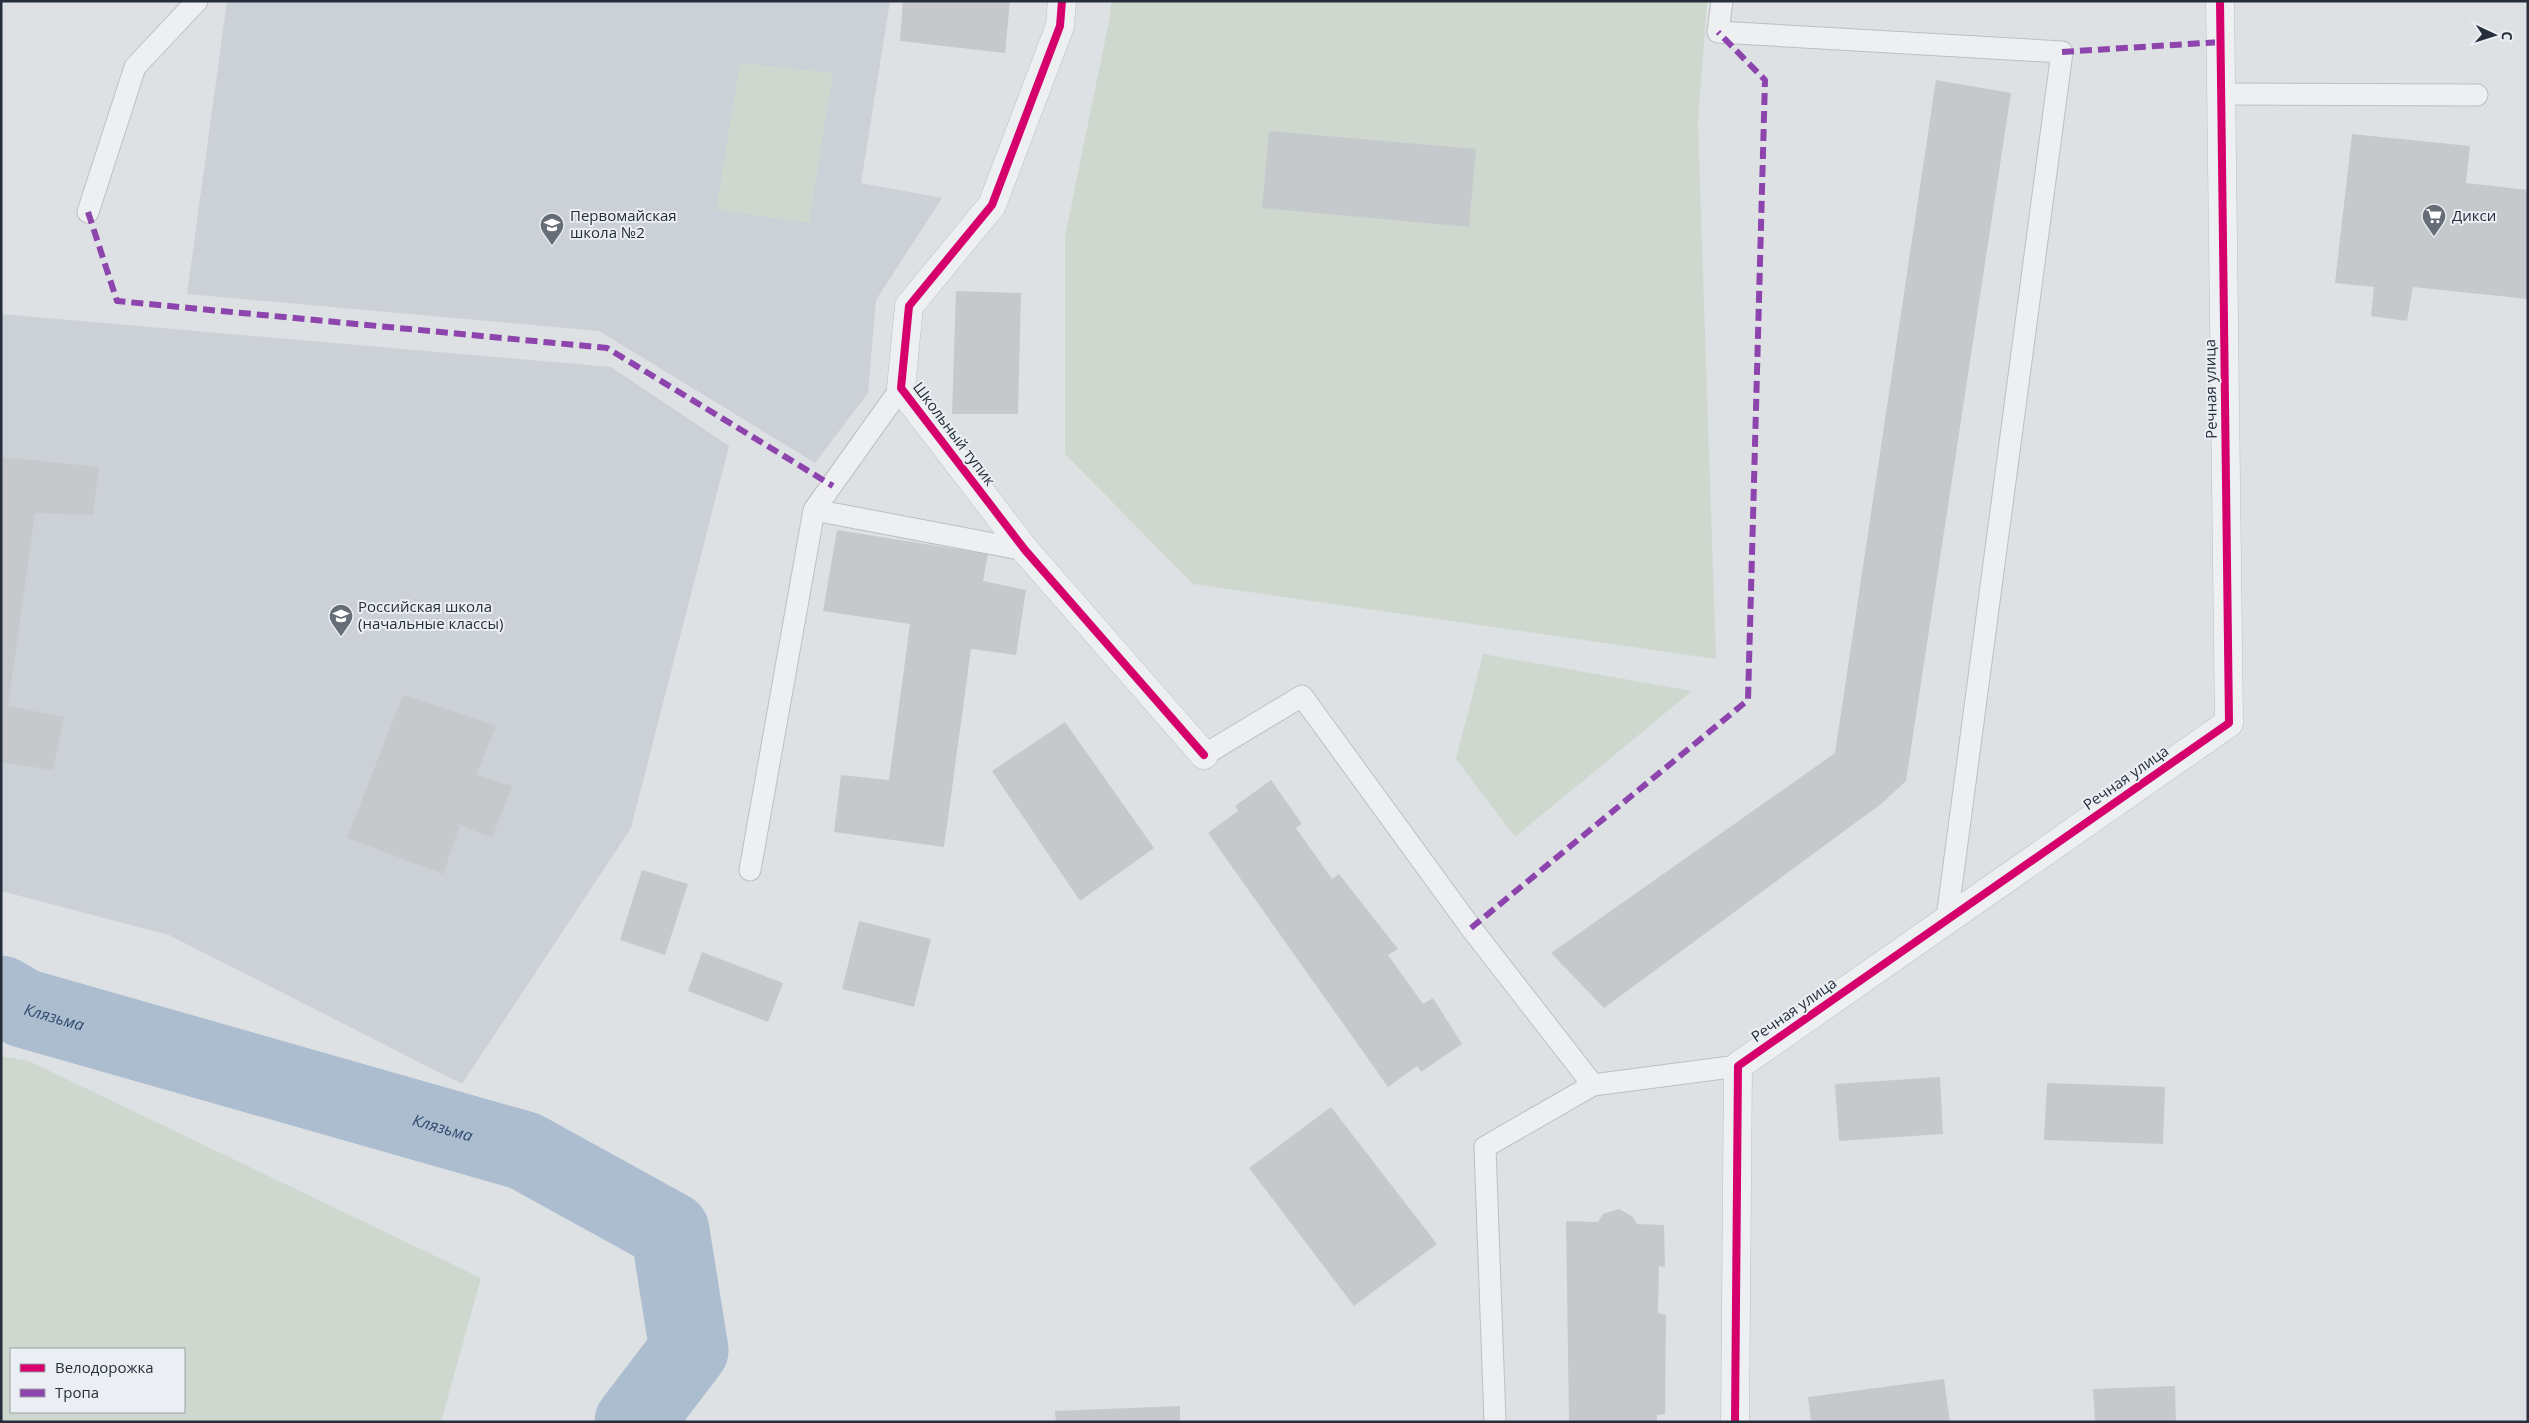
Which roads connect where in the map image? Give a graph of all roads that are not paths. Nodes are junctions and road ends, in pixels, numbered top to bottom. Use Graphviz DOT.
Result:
graph roads {
  1 [pos="197,1"];
  2 [pos="1062,1"];
  3 [pos="1722,1"];
  4 [pos="2220,1"];
  5 [pos="2221,94"];
  6 [pos="2477,95"];
  7 [pos="88,212"];
  8 [pos="901,388"];
  9 [pos="814,510"];
  10 [pos="1025,550"];
  11 [pos="1204,755"];
  12 [pos="750,870"];
  13 [pos="1947,918"];
  14 [pos="1738,1066"];
  15 [pos="1593,1085"];
  16 [pos="1495,1422"];
  17 [pos="1735,1422"];
  1 -- 7 [label="lane"];
  2 -- 8 [label="street, Школьный тупик"];
  3 -- 13 [label="lane"];
  4 -- 5 [label="street, Речная улица"];
  5 -- 6 [label="lane"];
  5 -- 13 [label="street, Речная улица"];
  8 -- 9 [label="lane"];
  8 -- 10 [label="street, Школьный тупик"];
  9 -- 10 [label="lane"];
  9 -- 12 [label="lane"];
  10 -- 11 [label="street, Школьный тупик"];
  11 -- 15 [label="lane"];
  13 -- 14 [label="street, Речная улица"];
  14 -- 15 [label="lane"];
  14 -- 17 [label="street"];
  15 -- 16 [label="lane"];
}
